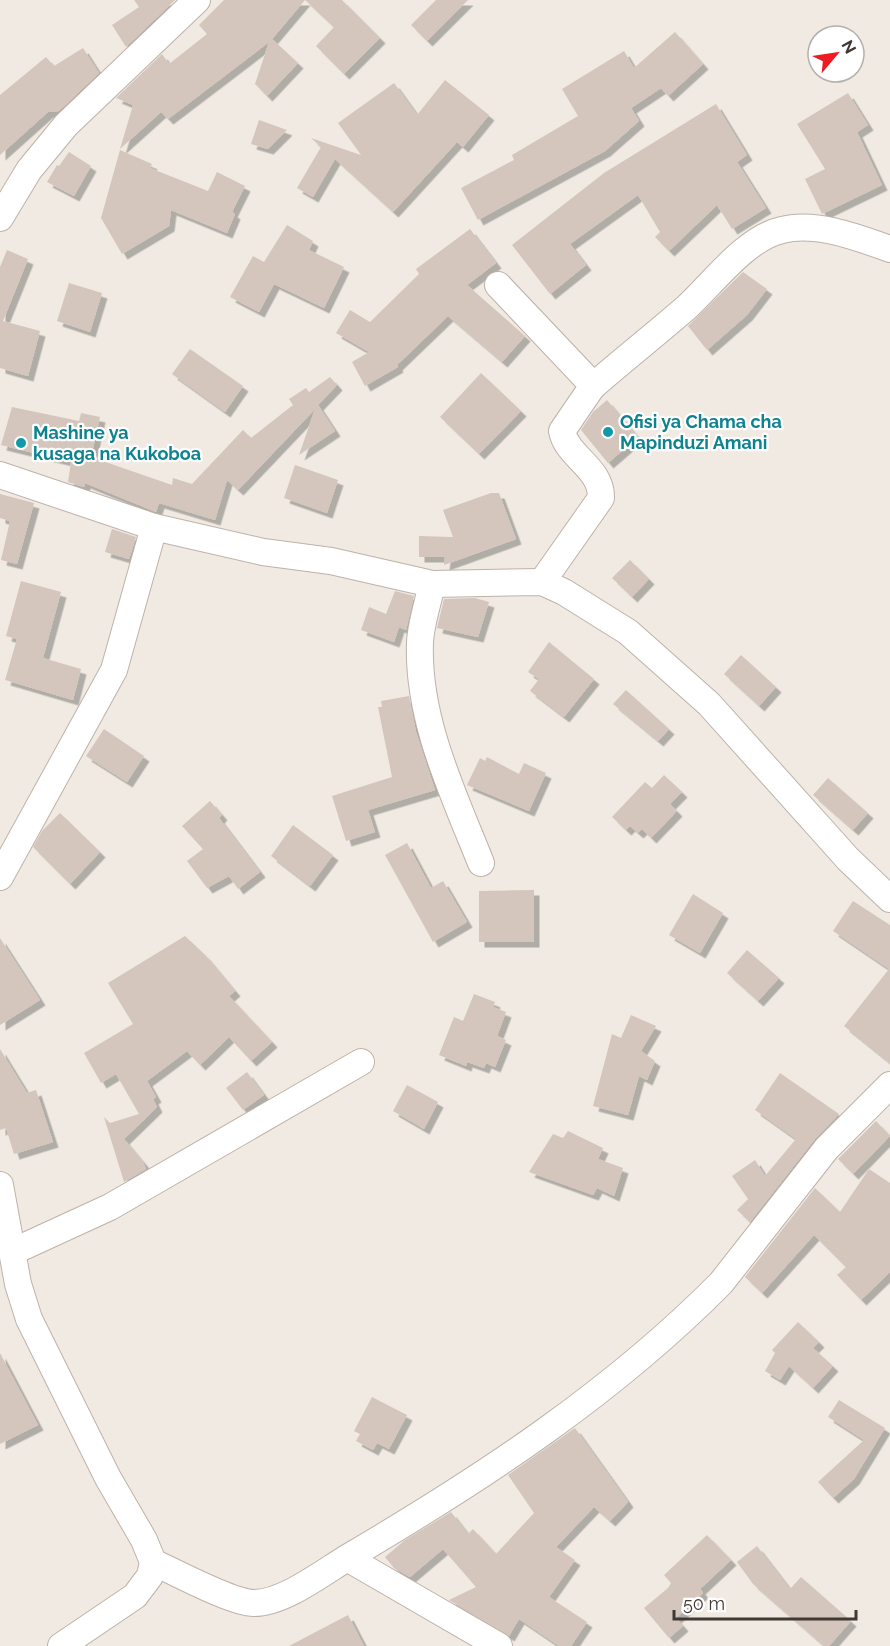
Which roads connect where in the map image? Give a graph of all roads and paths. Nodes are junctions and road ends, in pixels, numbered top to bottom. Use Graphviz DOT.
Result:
graph roads {
  1 [pos="197,0"];
  2 [pos="0,218"];
  3 [pos="890,249"];
  4 [pos="498,285"];
  5 [pos="591,387"];
  6 [pos="0,475"];
  7 [pos="154,527"];
  8 [pos="542,582"];
  9 [pos="432,584"];
  10 [pos="481,863"];
  11 [pos="0,877"];
  12 [pos="890,899"];
  13 [pos="361,1062"];
  14 [pos="890,1085"];
  15 [pos="0,1185"];
  16 [pos="12,1252"];
  17 [pos="347,1558"];
  18 [pos="153,1562"];
  19 [pos="61,1646"];
  20 [pos="499,1646"];
  1 -- 2 [label="street"];
  3 -- 5 [label="street"];
  4 -- 5 [label="street"];
  5 -- 8 [label="street"];
  6 -- 7 [label="street"];
  7 -- 9 [label="street"];
  7 -- 11 [label="street"];
  8 -- 9 [label="street"];
  8 -- 12 [label="street"];
  9 -- 10 [label="street"];
  13 -- 16 [label="street"];
  14 -- 17 [label="street"];
  15 -- 16 [label="street"];
  16 -- 18 [label="street"];
  17 -- 18 [label="street"];
  17 -- 20 [label="street"];
  18 -- 19 [label="street"];
}
